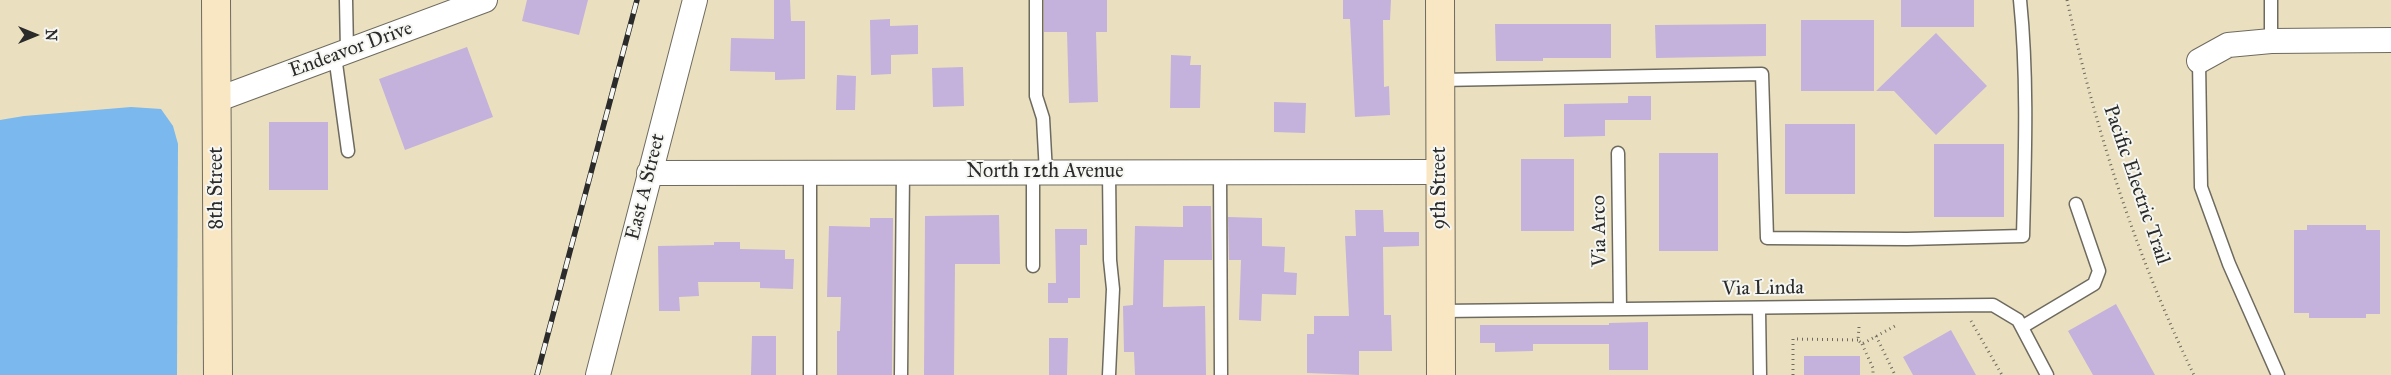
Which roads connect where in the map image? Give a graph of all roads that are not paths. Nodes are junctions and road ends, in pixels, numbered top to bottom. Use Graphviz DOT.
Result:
graph roads {
  1 [pos="216,0"];
  2 [pos="346,0"];
  3 [pos="485,0"];
  4 [pos="694,0"];
  5 [pos="1036,0"];
  6 [pos="1440,0"];
  7 [pos="2020,0"];
  8 [pos="2271,0"];
  9 [pos="2391,40"];
  10 [pos="2271,41"];
  11 [pos="341,54"];
  12 [pos="2199,61"];
  13 [pos="1440,80"];
  14 [pos="216,100"];
  15 [pos="348,151"];
  16 [pos="1618,153"];
  17 [pos="902,172"];
  18 [pos="1109,172"];
  19 [pos="1220,172"];
  20 [pos="1440,172"];
  21 [pos="649,173"];
  22 [pos="810,173"];
  23 [pos="1040,173"];
  24 [pos="2076,204"];
  25 [pos="1033,266"];
  26 [pos="1759,308"];
  27 [pos="1620,309"];
  28 [pos="1441,311"];
  29 [pos="2022,327"];
  30 [pos="218,375"];
  31 [pos="598,375"];
  32 [pos="810,375"];
  33 [pos="901,375"];
  34 [pos="1109,375"];
  35 [pos="1221,375"];
  36 [pos="1441,375"];
  37 [pos="1760,375"];
  38 [pos="2047,375"];
  39 [pos="2278,375"];
  1 -- 14 [label="street, 8th Street"];
  2 -- 11 [label="lane"];
  3 -- 11 [label="street, Endeavor Drive"];
  4 -- 21 [label="street, East A Street"];
  5 -- 23 [label="lane"];
  6 -- 13 [label="street, 9th Street"];
  7 -- 13 [label="lane"];
  8 -- 10 [label="lane"];
  9 -- 10 [label="street"];
  10 -- 12 [label="street"];
  11 -- 14 [label="street, Endeavor Drive"];
  11 -- 15 [label="lane"];
  12 -- 39 [label="lane"];
  13 -- 20 [label="street, 9th Street"];
  14 -- 30 [label="street, 8th Street"];
  16 -- 27 [label="lane, Via Arco"];
  17 -- 22 [label="street, North 12th Avenue"];
  17 -- 23 [label="street, North 12th Avenue"];
  17 -- 33 [label="lane"];
  18 -- 19 [label="street, North 12th Avenue"];
  18 -- 23 [label="street, North 12th Avenue"];
  18 -- 34 [label="lane"];
  19 -- 20 [label="street, North 12th Avenue"];
  19 -- 35 [label="lane"];
  20 -- 28 [label="street, 9th Street"];
  21 -- 22 [label="street, North 12th Avenue"];
  21 -- 31 [label="street, East A Street"];
  22 -- 32 [label="lane"];
  23 -- 25 [label="lane"];
  24 -- 29 [label="lane"];
  26 -- 27 [label="lane, Via Linda"];
  26 -- 29 [label="lane, Via Linda"];
  26 -- 37 [label="lane"];
  27 -- 28 [label="lane, Via Linda"];
  28 -- 36 [label="street, 9th Street"];
  29 -- 38 [label="lane, Via Linda"];
}
